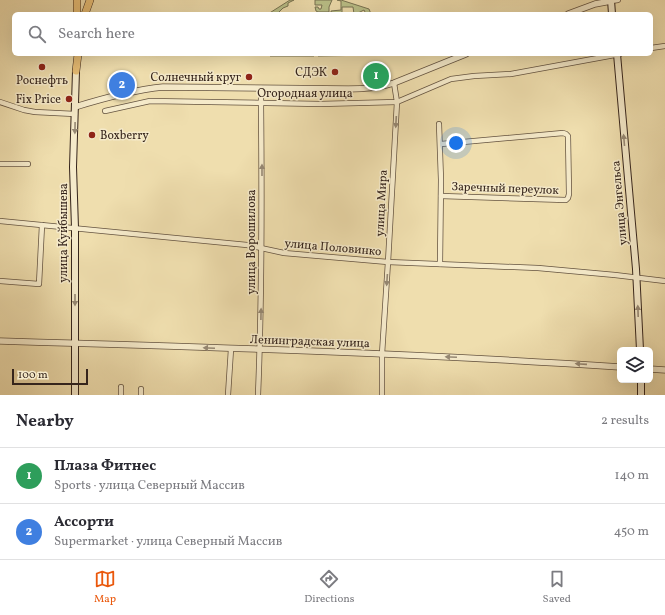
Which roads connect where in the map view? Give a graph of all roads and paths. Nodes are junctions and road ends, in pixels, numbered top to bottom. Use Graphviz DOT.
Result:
graph roads {
  1 [pos="77,0"];
  2 [pos="90,0"];
  3 [pos="613,0"];
  4 [pos="77,12"];
  5 [pos="86,12"];
  6 [pos="573,12"];
  7 [pos="612,12"];
  8 [pos="665,46"];
  9 [pos="653,48"];
  10 [pos="77,56"];
  11 [pos="461,56"];
  12 [pos="607,56"];
  13 [pos="618,56"];
  14 [pos="76,71"];
  15 [pos="394,83"];
  16 [pos="261,88"];
  17 [pos="0,102"];
  18 [pos="397,102"];
  19 [pos="262,103"];
  20 [pos="75,111"];
  21 [pos="105,111"];
  22 [pos="439,124"];
  23 [pos="441,144"];
  24 [pos="0,164"];
  25 [pos="28,164"];
  26 [pos="441,196"];
  27 [pos="0,221"];
  28 [pos="42,226"];
  29 [pos="75,228"];
  30 [pos="262,248"];
  31 [pos="388,262"];
  32 [pos="440,264"];
  33 [pos="637,278"];
  34 [pos="0,281"];
  35 [pos="665,281"];
  36 [pos="0,341"];
  37 [pos="74,343"];
  38 [pos="640,347"];
  39 [pos="231,349"];
  40 [pos="260,350"];
  41 [pos="382,354"];
  42 [pos="617,367"];
  43 [pos="653,369"];
  44 [pos="665,370"];
  45 [pos="641,383"];
  46 [pos="121,387"];
  47 [pos="141,389"];
  48 [pos="75,395"];
  49 [pos="121,395"];
  50 [pos="141,395"];
  51 [pos="228,395"];
  52 [pos="258,395"];
  53 [pos="382,395"];
  54 [pos="641,395"];
  1 -- 4 [label="highway"];
  2 -- 5 [label="highway"];
  3 -- 6 [label="street"];
  3 -- 7 [label="main road"];
  8 -- 9 [label="street"];
  10 -- 14 [label="highway"];
  11 -- 15 [label="street"];
  12 -- 18 [label="street, Огородная улица"];
  33 -- 13 [label="main road, улица Энгельса, one-way"];
  14 -- 20 [label="main road, улица Куйбышева"];
  15 -- 16 [label="street"];
  15 -- 18 [label="street, улица Мира"];
  16 -- 19 [label="street, улица Ворошилова"];
  16 -- 20 [label="street"];
  17 -- 20 [label="street"];
  18 -- 19 [label="street, Огородная улица"];
  18 -- 31 [label="street, улица Мира, one-way"];
  19 -- 21 [label="street, Огородная улица"];
  30 -- 19 [label="street, улица Ворошилова, one-way"];
  20 -- 29 [label="main road, улица Куйбышева, one-way"];
  22 -- 23 [label="street, Заречный переулок"];
  23 -- 26 [label="street, Заречный переулок"];
  23 -- 26 [label="street, Заречный переулок"];
  24 -- 25 [label="street"];
  26 -- 32 [label="street, Заречный переулок"];
  27 -- 28 [label="street, улица Половинко"];
  28 -- 29 [label="street, улица Половинко"];
  28 -- 34 [label="street"];
  29 -- 30 [label="street, улица Половинко"];
  29 -- 37 [label="main road, улица Куйбышева, one-way"];
  30 -- 31 [label="street, улица Половинко"];
  40 -- 30 [label="street, улица Ворошилова, one-way"];
  31 -- 32 [label="street, улица Половинко"];
  31 -- 41 [label="street, улица Мира, one-way"];
  32 -- 33 [label="street, улица Половинко"];
  33 -- 35 [label="street, улица Половинко"];
  38 -- 33 [label="main road, улица Энгельса, one-way"];
  36 -- 37 [label="street, Ленинградская улица"];
  39 -- 37 [label="street, Ленинградская улица, one-way"];
  37 -- 48 [label="main road, улица Куйбышева"];
  39 -- 40 [label="street, Ленинградская улица"];
  39 -- 51 [label="street"];
  40 -- 41 [label="street, Ленинградская улица"];
  40 -- 52 [label="street, улица Ворошилова"];
  42 -- 41 [label="street, Ленинградская улица, one-way"];
  41 -- 53 [label="street, улица Мира"];
  43 -- 44 [label="street"];
  45 -- 54 [label="main road"];
  46 -- 49 [label="street"];
  47 -- 50 [label="street"];
}
